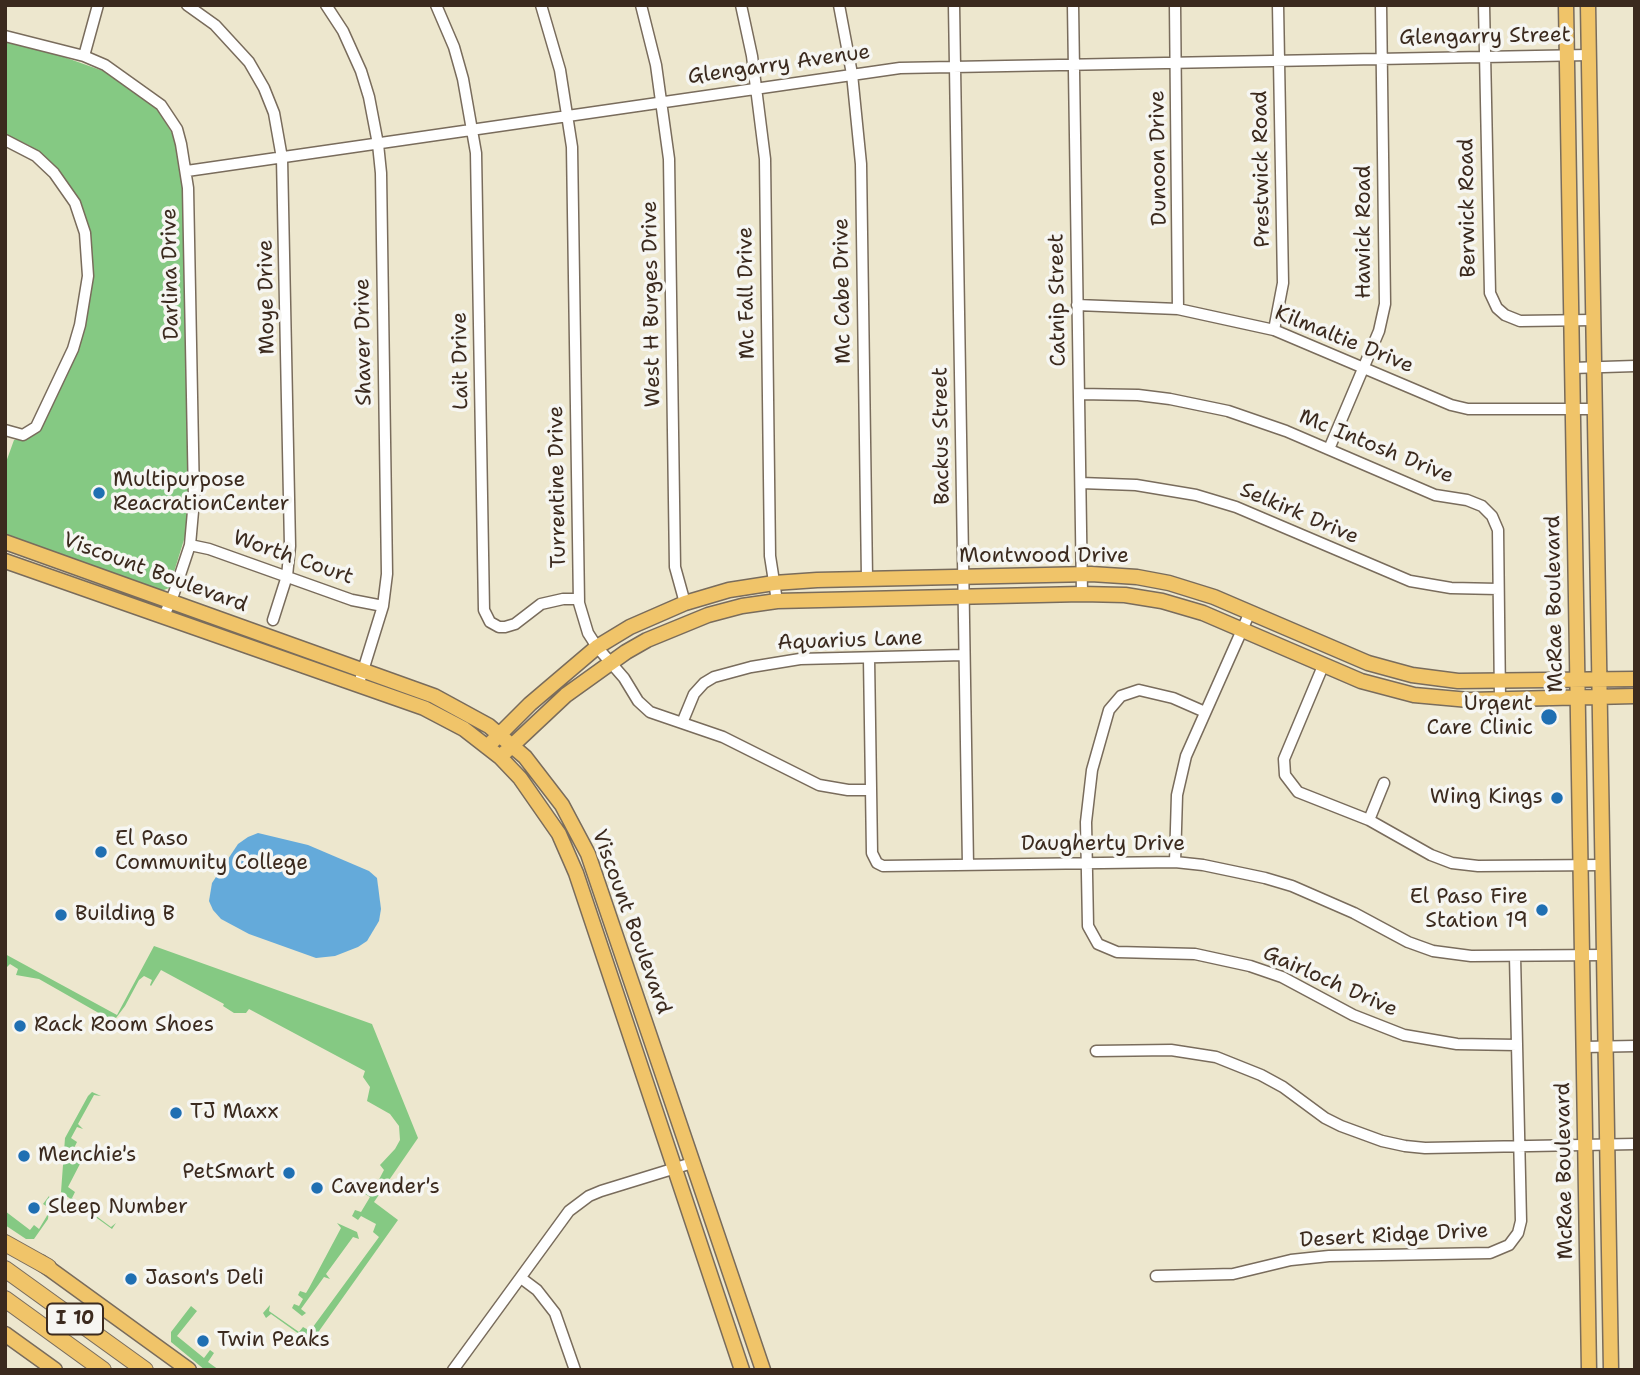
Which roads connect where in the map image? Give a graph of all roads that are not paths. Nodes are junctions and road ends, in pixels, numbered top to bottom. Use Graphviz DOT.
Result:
graph roads {
  1 [pos="98,5"];
  2 [pos="187,5"];
  3 [pos="326,5"];
  4 [pos="436,5"];
  5 [pos="541,5"];
  6 [pos="641,5"];
  7 [pos="741,5"];
  8 [pos="839,5"];
  9 [pos="954,5"];
  10 [pos="1073,5"];
  11 [pos="1175,5"];
  12 [pos="1278,5"];
  13 [pos="1381,5"];
  14 [pos="1484,5"];
  15 [pos="1566,5"];
  16 [pos="1588,5"];
  17 [pos="5,36"];
  18 [pos="1589,54"];
  19 [pos="1567,55"];
  20 [pos="84,57"];
  21 [pos="1485,57"];
  22 [pos="1382,58"];
  23 [pos="1280,61"];
  24 [pos="1177,63"];
  25 [pos="1075,65"];
  26 [pos="954,66"];
  27 [pos="852,74"];
  28 [pos="757,88"];
  29 [pos="662,102"];
  30 [pos="568,116"];
  31 [pos="473,129"];
  32 [pos="5,140"];
  33 [pos="378,144"];
  34 [pos="282,158"];
  35 [pos="187,171"];
  36 [pos="1077,305"];
  37 [pos="1178,309"];
  38 [pos="1592,320"];
  39 [pos="1571,321"];
  40 [pos="1274,330"];
  41 [pos="1635,366"];
  42 [pos="1365,367"];
  43 [pos="1594,367"];
  44 [pos="1572,368"];
  45 [pos="1079,394"];
  46 [pos="1595,409"];
  47 [pos="1572,410"];
  48 [pos="5,430"];
  49 [pos="1329,449"];
  50 [pos="1081,484"];
  51 [pos="5,542"];
  52 [pos="190,545"];
  53 [pos="5,561"];
  54 [pos="1082,575"];
  55 [pos="287,576"];
  56 [pos="964,577"];
  57 [pos="867,578"];
  58 [pos="774,583"];
  59 [pos="1498,589"];
  60 [pos="1082,594"];
  61 [pos="964,597"];
  62 [pos="579,599"];
  63 [pos="171,600"];
  64 [pos="777,601"];
  65 [pos="685,603"];
  66 [pos="383,606"];
  67 [pos="1250,612"];
  68 [pos="164,616"];
  69 [pos="273,620"];
  70 [pos="1242,630"];
  71 [pos="597,647"];
  72 [pos="964,655"];
  73 [pos="869,658"];
  74 [pos="610,662"];
  75 [pos="1323,666"];
  76 [pos="364,669"];
  77 [pos="1635,679"];
  78 [pos="1499,680"];
  79 [pos="1577,680"];
  80 [pos="1598,680"];
  81 [pos="358,685"];
  82 [pos="1635,696"];
  83 [pos="1598,697"];
  84 [pos="1579,698"];
  85 [pos="1500,699"];
  86 [pos="1205,712"];
  87 [pos="682,723"];
  88 [pos="501,734"];
  89 [pos="514,745"];
  90 [pos="487,747"];
  91 [pos="500,757"];
  92 [pos="1581,778"];
  93 [pos="1600,778"];
  94 [pos="1384,783"];
  95 [pos="870,790"];
  96 [pos="1369,820"];
  97 [pos="1175,862"];
  98 [pos="1087,864"];
  99 [pos="968,865"];
  100 [pos="1581,865"];
  101 [pos="1601,865"];
  102 [pos="596,880"];
  103 [pos="580,886"];
  104 [pos="1602,905"];
  105 [pos="1582,906"];
  106 [pos="1604,954"];
  107 [pos="1583,955"];
  108 [pos="1515,956"];
  109 [pos="645,1024"];
  110 [pos="629,1030"];
  111 [pos="1517,1045"];
  112 [pos="1606,1046"];
  113 [pos="1635,1046"];
  114 [pos="1584,1047"];
  115 [pos="1097,1051"];
  116 [pos="1608,1144"];
  117 [pos="1635,1144"];
  118 [pos="1585,1145"];
  119 [pos="1520,1146"];
  120 [pos="692,1163"];
  121 [pos="675,1168"];
  122 [pos="5,1241"];
  123 [pos="48,1267"];
  124 [pos="5,1269"];
  125 [pos="1156,1276"];
  126 [pos="521,1278"];
  127 [pos="5,1299"];
  128 [pos="5,1334"];
  129 [pos="55,1370"];
  130 [pos="103,1370"];
  131 [pos="145,1370"];
  132 [pos="189,1370"];
  133 [pos="453,1370"];
  134 [pos="575,1370"];
  135 [pos="742,1370"];
  136 [pos="763,1370"];
  137 [pos="1589,1370"];
  138 [pos="1611,1370"];
  1 -- 20 [label="street"];
  2 -- 34 [label="street, Moye Drive"];
  3 -- 33 [label="street, Shaver Drive"];
  4 -- 31 [label="street, Lait Drive"];
  5 -- 30 [label="street, Turrentine Drive"];
  6 -- 29 [label="street, West H Burges Drive"];
  7 -- 28 [label="street, Mc Fall Drive"];
  8 -- 27 [label="street, Mc Cabe Drive"];
  9 -- 26 [label="street, Backus Street"];
  10 -- 25 [label="street, Catnip Street"];
  11 -- 24 [label="street, Dunoon Drive"];
  12 -- 23 [label="street, Prestwick Road"];
  13 -- 22 [label="street, Hawick Road"];
  14 -- 21 [label="street, Berwick Road"];
  15 -- 19 [label="main road, McRae Boulevard"];
  16 -- 18 [label="main road, McRae Boulevard"];
  17 -- 20 [label="street, Darlina Drive"];
  18 -- 19 [label="street, Glengarry Street"];
  18 -- 38 [label="main road, McRae Boulevard"];
  19 -- 21 [label="street, Glengarry Street"];
  19 -- 39 [label="main road, McRae Boulevard"];
  20 -- 35 [label="street, Darlina Drive"];
  21 -- 22 [label="street, Glengarry Street"];
  21 -- 39 [label="street, Berwick Road"];
  22 -- 23 [label="street, Glengarry Avenue"];
  22 -- 42 [label="street, Hawick Road"];
  23 -- 24 [label="street, Glengarry Avenue"];
  23 -- 40 [label="street, Prestwick Road"];
  24 -- 25 [label="street, Glengarry Avenue"];
  24 -- 37 [label="street, Dunoon Drive"];
  25 -- 26 [label="street, Glengarry Avenue"];
  25 -- 36 [label="street, Catnip Street"];
  26 -- 27 [label="street, Glengarry Avenue"];
  26 -- 56 [label="street, Backus Street"];
  27 -- 28 [label="street, Glengarry Avenue"];
  27 -- 57 [label="street, Mc Cabe Drive"];
  28 -- 29 [label="street, Glengarry Avenue"];
  28 -- 58 [label="street, Mc Fall Drive"];
  29 -- 30 [label="street, Glengarry Avenue"];
  29 -- 65 [label="street, West H Burges Drive"];
  30 -- 31 [label="street, Glengarry Avenue"];
  30 -- 62 [label="street, Turrentine Drive"];
  31 -- 33 [label="street, Glengarry Avenue"];
  31 -- 62 [label="street, Lait Drive"];
  32 -- 48 [label="street"];
  33 -- 34 [label="street, Glengarry Avenue"];
  33 -- 66 [label="street, Shaver Drive"];
  34 -- 35 [label="street, Glengarry Avenue"];
  34 -- 55 [label="street, Moye Drive"];
  35 -- 52 [label="street, Darlina Drive"];
  36 -- 37 [label="street, Kilmaltie Drive"];
  36 -- 45 [label="street, Catnip Street"];
  37 -- 40 [label="street, Kilmaltie Drive"];
  38 -- 39 [label="street, Berwick Road"];
  38 -- 43 [label="main road, McRae Boulevard"];
  39 -- 44 [label="main road, McRae Boulevard"];
  40 -- 42 [label="street, Kilmaltie Drive"];
  41 -- 43 [label="street"];
  42 -- 47 [label="street, Kilmaltie Drive"];
  42 -- 49 [label="street, Hawick Road"];
  43 -- 44 [label="street"];
  43 -- 46 [label="main road, McRae Boulevard"];
  44 -- 47 [label="main road, McRae Boulevard"];
  45 -- 49 [label="street, Mc Intosh Drive"];
  45 -- 50 [label="street, Catnip Street"];
  46 -- 47 [label="street, Kilmaltie Drive"];
  46 -- 80 [label="main road, McRae Boulevard"];
  47 -- 79 [label="main road, McRae Boulevard"];
  49 -- 59 [label="street, Mc Intosh Drive"];
  50 -- 54 [label="street, Catnip Street"];
  50 -- 59 [label="street, Selkirk Drive"];
  51 -- 63 [label="main road, Viscount Boulevard"];
  52 -- 55 [label="street, Worth Court"];
  52 -- 63 [label="street, Darlina Drive"];
  53 -- 68 [label="main road, Viscount Boulevard"];
  54 -- 56 [label="main road, Montwood Drive"];
  54 -- 60 [label="street, Catnip Street"];
  54 -- 67 [label="main road, Montwood Drive"];
  55 -- 66 [label="street, Worth Court"];
  55 -- 69 [label="street, Moye Drive"];
  56 -- 57 [label="main road, Montwood Drive"];
  56 -- 61 [label="street, Backus Street"];
  57 -- 58 [label="main road, Montwood Drive"];
  58 -- 64 [label="street, Mc Fall Drive"];
  58 -- 65 [label="main road, Montwood Drive"];
  59 -- 78 [label="street, Mc Intosh Drive"];
  60 -- 61 [label="main road, Montwood Drive"];
  60 -- 70 [label="main road, Montwood Drive"];
  61 -- 64 [label="main road, Montwood Drive"];
  61 -- 72 [label="street, Backus Street"];
  62 -- 71 [label="street, Turrentine Drive"];
  63 -- 68 [label="street, Darlina Drive"];
  63 -- 76 [label="main road, Viscount Boulevard"];
  64 -- 74 [label="main road, Montwood Drive"];
  65 -- 71 [label="main road, Montwood Drive"];
  66 -- 76 [label="street, Shaver Drive"];
  67 -- 70 [label="street"];
  67 -- 78 [label="main road, Montwood Drive"];
  68 -- 81 [label="main road, Viscount Boulevard"];
  70 -- 75 [label="main road, Montwood Drive"];
  70 -- 86 [label="street"];
  71 -- 74 [label="street, Turrentine Drive"];
  71 -- 88 [label="main road, Montwood Drive"];
  72 -- 73 [label="street, Aquarius Lane"];
  72 -- 99 [label="street, Backus Street"];
  73 -- 87 [label="street, Aquarius Lane"];
  73 -- 95 [label="street, Daugherty Drive"];
  74 -- 87 [label="street, Turrentine Drive"];
  74 -- 89 [label="main road, Montwood Drive"];
  75 -- 85 [label="main road, Montwood Drive"];
  75 -- 96 [label="street"];
  76 -- 81 [label="street, Shaver Drive"];
  76 -- 88 [label="main road, Viscount Boulevard"];
  77 -- 80 [label="main road, Montwood Drive"];
  78 -- 79 [label="main road, Montwood Drive"];
  78 -- 85 [label="street, Mc Intosh Drive"];
  79 -- 80 [label="main road, Montwood Drive"];
  79 -- 84 [label="main road, McRae Boulevard"];
  80 -- 83 [label="main road, McRae Boulevard"];
  81 -- 90 [label="main road, Viscount Boulevard"];
  82 -- 83 [label="main road, Montwood Drive"];
  83 -- 84 [label="main road, Montwood Drive"];
  83 -- 93 [label="main road, McRae Boulevard"];
  84 -- 85 [label="main road, Montwood Drive"];
  84 -- 92 [label="main road, McRae Boulevard"];
  86 -- 97 [label="street"];
  86 -- 98 [label="street, Gairloch Drive"];
  87 -- 95 [label="street, Turrentine Drive"];
  88 -- 89 [label="main road, Viscount Boulevard"];
  88 -- 90 [label="main road, Montwood Drive"];
  89 -- 91 [label="main road, Montwood Drive"];
  89 -- 102 [label="main road, Viscount Boulevard"];
  90 -- 91 [label="main road, Viscount Boulevard"];
  91 -- 103 [label="main road, Viscount Boulevard"];
  92 -- 93 [label="main road"];
  92 -- 100 [label="main road, McRae Boulevard"];
  93 -- 101 [label="main road, McRae Boulevard"];
  94 -- 96 [label="street"];
  95 -- 99 [label="street, Daugherty Drive"];
  96 -- 100 [label="street"];
  97 -- 98 [label="street, Daugherty Drive"];
  97 -- 108 [label="street, Daugherty Drive"];
  98 -- 99 [label="street, Daugherty Drive"];
  98 -- 111 [label="street, Gairloch Drive"];
  100 -- 101 [label="street"];
  100 -- 105 [label="main road, McRae Boulevard"];
  101 -- 104 [label="main road, McRae Boulevard"];
  102 -- 103 [label="main road"];
  102 -- 109 [label="main road, Viscount Boulevard"];
  103 -- 110 [label="main road, Viscount Boulevard"];
  104 -- 105 [label="main road"];
  104 -- 106 [label="main road, McRae Boulevard"];
  105 -- 107 [label="main road, McRae Boulevard"];
  106 -- 107 [label="street, Daugherty Drive"];
  106 -- 112 [label="main road, McRae Boulevard"];
  107 -- 108 [label="street, Daugherty Drive"];
  107 -- 114 [label="main road, McRae Boulevard"];
  108 -- 111 [label="street, Desert Ridge Drive"];
  109 -- 110 [label="main road"];
  109 -- 120 [label="main road, Viscount Boulevard"];
  110 -- 121 [label="main road, Viscount Boulevard"];
  111 -- 119 [label="street, Desert Ridge Drive"];
  112 -- 113 [label="street"];
  112 -- 114 [label="street"];
  112 -- 116 [label="main road, McRae Boulevard"];
  114 -- 118 [label="main road, McRae Boulevard"];
  115 -- 119 [label="street"];
  116 -- 117 [label="street"];
  116 -- 118 [label="street"];
  116 -- 138 [label="main road, McRae Boulevard"];
  118 -- 119 [label="street"];
  118 -- 137 [label="main road, McRae Boulevard"];
  119 -- 125 [label="street, Desert Ridge Drive"];
  120 -- 121 [label="street"];
  120 -- 136 [label="main road, Viscount Boulevard"];
  121 -- 126 [label="street"];
  121 -- 135 [label="main road, Viscount Boulevard"];
  122 -- 123 [label="highway"];
  123 -- 132 [label="main road"];
  124 -- 131 [label="highway, I 10"];
  126 -- 133 [label="street"];
  126 -- 134 [label="street"];
  127 -- 130 [label="highway, I 10"];
  128 -- 129 [label="main road"];
}
